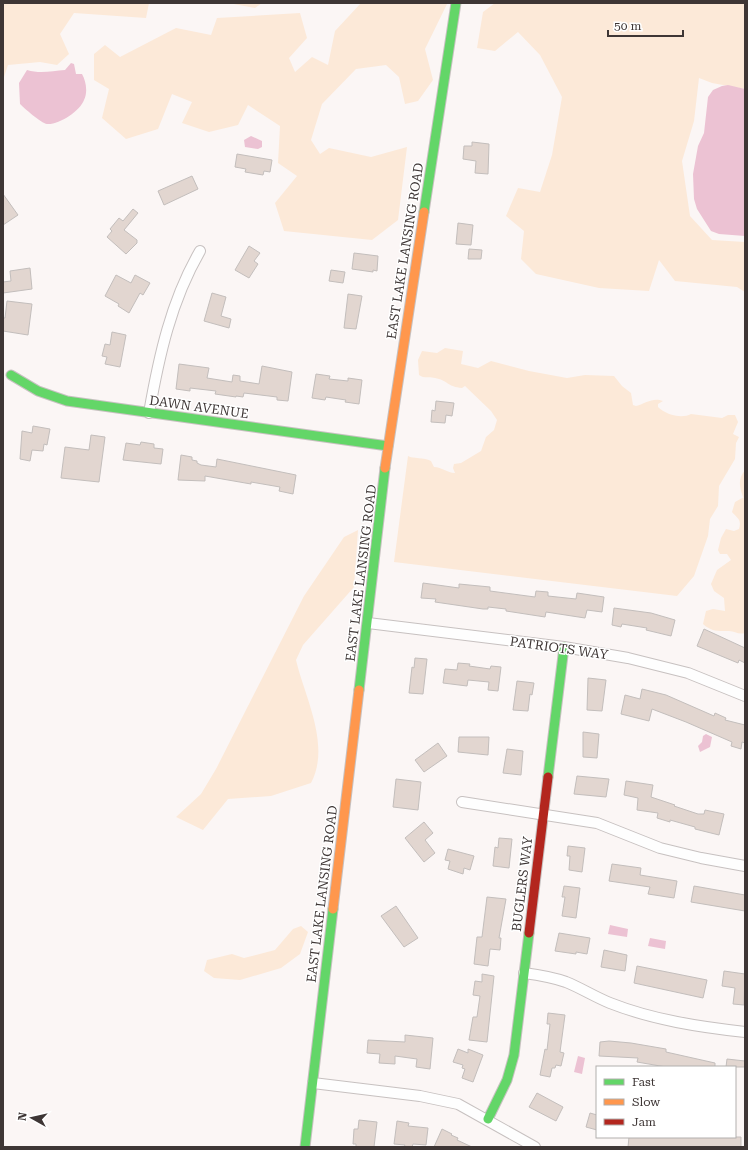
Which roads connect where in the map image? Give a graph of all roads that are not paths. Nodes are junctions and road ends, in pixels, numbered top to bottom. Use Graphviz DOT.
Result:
graph roads {
  1 [pos="456,3"];
  2 [pos="200,251"];
  3 [pos="11,375"];
  4 [pos="149,413"];
  5 [pos="388,446"];
  6 [pos="368,623"];
  7 [pos="564,647"];
  8 [pos="745,696"];
  9 [pos="462,802"];
  10 [pos="544,814"];
  11 [pos="745,866"];
  12 [pos="524,973"];
  13 [pos="745,1032"];
  14 [pos="312,1084"];
  15 [pos="488,1119"];
  16 [pos="305,1147"];
  17 [pos="535,1147"];
  1 -- 5 [label="main road, EAST LAKE LANSING ROAD"];
  2 -- 4 [label="street"];
  3 -- 4 [label="main road, DAWN AVENUE"];
  4 -- 5 [label="main road, DAWN AVENUE"];
  5 -- 6 [label="main road, EAST LAKE LANSING ROAD"];
  6 -- 7 [label="street, PATRIOTS WAY"];
  6 -- 14 [label="main road, EAST LAKE LANSING ROAD"];
  7 -- 8 [label="street, PATRIOTS WAY"];
  7 -- 10 [label="main road, BUGLERS WAY"];
  9 -- 10 [label="street"];
  10 -- 11 [label="street"];
  10 -- 12 [label="main road, BUGLERS WAY"];
  12 -- 13 [label="street"];
  12 -- 15 [label="main road, BUGLERS WAY"];
  14 -- 15 [label="street"];
  14 -- 16 [label="main road, EAST LAKE LANSING ROAD"];
  15 -- 17 [label="street"];
}
